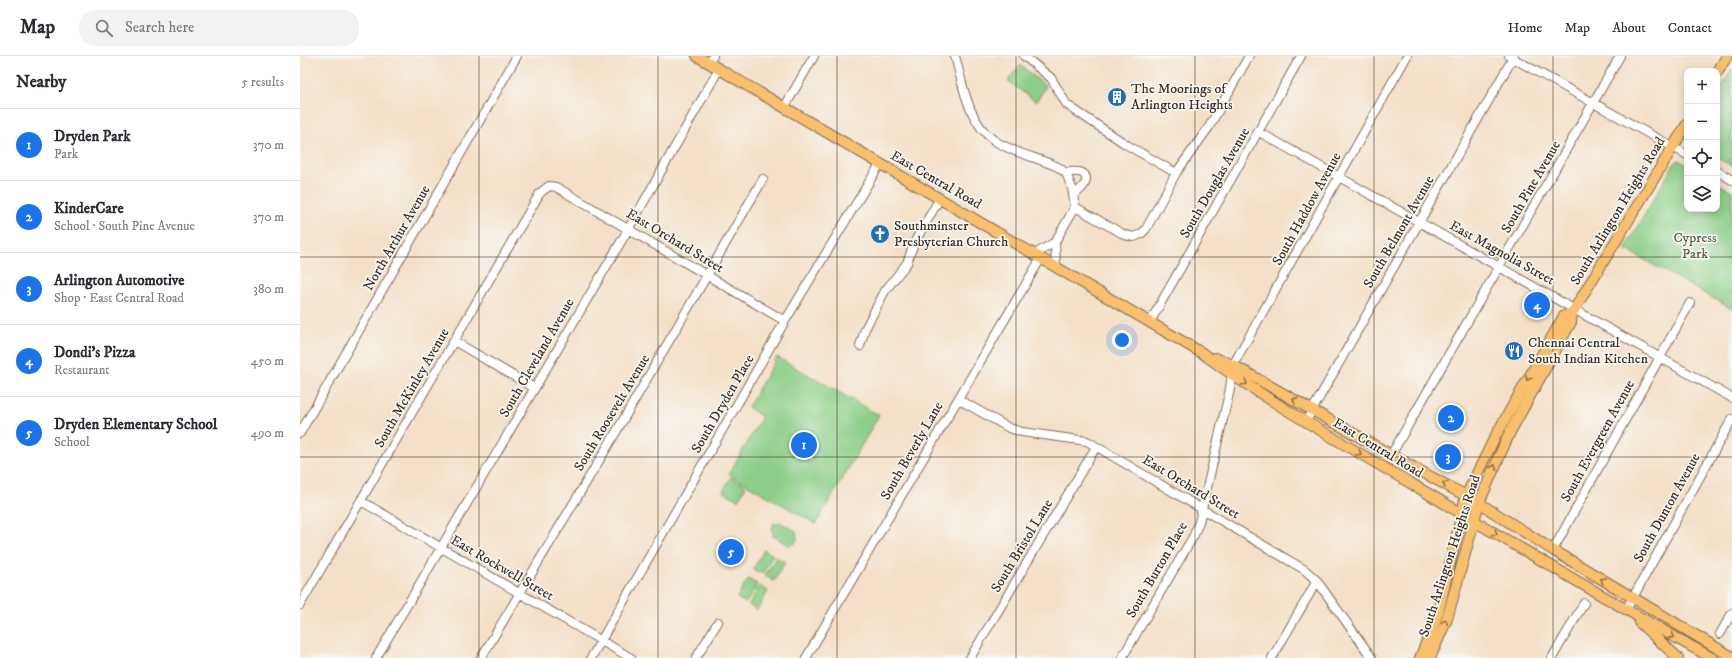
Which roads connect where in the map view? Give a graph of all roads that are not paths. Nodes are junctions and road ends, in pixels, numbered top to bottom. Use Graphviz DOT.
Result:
graph roads {
  1 [pos="517,56"];
  2 [pos="697,56"];
  3 [pos="814,56"];
  4 [pos="955,56"];
  5 [pos="1024,56"];
  6 [pos="1249,56"];
  7 [pos="1301,56"];
  8 [pos="1406,56"];
  9 [pos="1620,56"];
  10 [pos="1727,56"];
  11 [pos="1512,57"];
  12 [pos="711,60"];
  13 [pos="1720,68"];
  14 [pos="720,69"];
  15 [pos="1594,103"];
  16 [pos="784,108"];
  17 [pos="1684,129"];
  18 [pos="1259,132"];
  19 [pos="1673,147"];
  20 [pos="1684,153"];
  21 [pos="880,164"];
  22 [pos="1066,173"];
  23 [pos="1176,173"];
  24 [pos="1720,173"];
  25 [pos="1340,177"];
  26 [pos="763,179"];
  27 [pos="1732,180"];
  28 [pos="549,186"];
  29 [pos="1074,194"];
  30 [pos="940,198"];
  31 [pos="1075,207"];
  32 [pos="1420,222"];
  33 [pos="629,228"];
  34 [pos="1055,242"];
  35 [pos="1038,256"];
  36 [pos="1056,266"];
  37 [pos="1500,266"];
  38 [pos="708,276"];
  39 [pos="1690,303"];
  40 [pos="1574,311"];
  41 [pos="786,321"];
  42 [pos="1150,322"];
  43 [pos="454,341"];
  44 [pos="860,346"];
  45 [pos="1660,357"];
  46 [pos="1232,370"];
  47 [pos="534,388"];
  48 [pos="1732,398"];
  49 [pos="958,399"];
  50 [pos="1312,410"];
  51 [pos="1732,419"];
  52 [pos="1306,421"];
  53 [pos="300,433"];
  54 [pos="1096,447"];
  55 [pos="1391,455"];
  56 [pos="1466,496"];
  57 [pos="361,501"];
  58 [pos="1479,503"];
  59 [pos="1202,509"];
  60 [pos="1461,514"];
  61 [pos="1474,521"];
  62 [pos="441,548"];
  63 [pos="1553,550"];
  64 [pos="1317,581"];
  65 [pos="519,593"];
  66 [pos="1632,598"];
  67 [pos="1584,603"];
  68 [pos="300,606"];
  69 [pos="1626,610"];
  70 [pos="1732,613"];
  71 [pos="718,622"];
  72 [pos="1720,634"];
  73 [pos="1695,635"];
  74 [pos="601,641"];
  75 [pos="1732,657"];
  76 [pos="376,658"];
  77 [pos="481,658"];
  78 [pos="590,658"];
  79 [pos="631,658"];
  80 [pos="696,658"];
  81 [pos="806,658"];
  82 [pos="970,658"];
  83 [pos="1122,658"];
  84 [pos="1272,658"];
  85 [pos="1372,658"];
  86 [pos="1420,658"];
  87 [pos="1430,658"];
  88 [pos="1552,658"];
  89 [pos="1678,658"];
  90 [pos="1711,658"];
  1 -- 53 [label="street, North Arthur Avenue"];
  2 -- 12 [label="main road, East Central Road"];
  3 -- 16 [label="street"];
  4 -- 22 [label="street"];
  5 -- 23 [label="street"];
  6 -- 23 [label="street"];
  7 -- 18 [label="street, South Douglas Avenue"];
  8 -- 25 [label="street, South Haddow Avenue"];
  9 -- 15 [label="street, South Pine Avenue"];
  10 -- 13 [label="main road"];
  11 -- 15 [label="street"];
  11 -- 32 [label="street, South Belmont Avenue"];
  12 -- 14 [label="main road, East Central Road"];
  14 -- 16 [label="main road, East Central Road"];
  14 -- 33 [label="street, South Cleveland Avenue"];
  15 -- 19 [label="street"];
  15 -- 37 [label="street, South Pine Avenue"];
  16 -- 21 [label="main road, East Central Road"];
  17 -- 19 [label="main road, South Arlington Heights Road"];
  18 -- 25 [label="street, East Magnolia Street"];
  18 -- 42 [label="street, South Douglas Avenue"];
  19 -- 20 [label="street"];
  19 -- 40 [label="main road, South Arlington Heights Road"];
  21 -- 30 [label="main road, East Central Road"];
  21 -- 41 [label="street, South Dryden Place"];
  22 -- 29 [label="street"];
  22 -- 29 [label="street"];
  23 -- 31 [label="street"];
  24 -- 27 [label="street"];
  25 -- 32 [label="street, East Magnolia Street"];
  25 -- 46 [label="street, South Haddow Avenue"];
  26 -- 38 [label="street, South Roosevelt Avenue"];
  28 -- 33 [label="street, East Orchard Street"];
  28 -- 43 [label="street, South McKinley Avenue"];
  29 -- 31 [label="street"];
  30 -- 35 [label="main road, East Central Road"];
  30 -- 44 [label="street"];
  31 -- 34 [label="street"];
  32 -- 37 [label="street, East Magnolia Street"];
  32 -- 50 [label="street, South Belmont Avenue"];
  33 -- 38 [label="street, East Orchard Street"];
  33 -- 47 [label="street, South Cleveland Avenue"];
  34 -- 35 [label="street"];
  34 -- 36 [label="street"];
  35 -- 36 [label="main road, East Central Road"];
  35 -- 49 [label="street, South Beverly Lane"];
  36 -- 42 [label="main road, East Central Road"];
  37 -- 40 [label="street, East Magnolia Street"];
  37 -- 55 [label="street, South Pine Avenue"];
  38 -- 41 [label="street, East Orchard Street"];
  38 -- 65 [label="street, South Roosevelt Avenue"];
  39 -- 45 [label="street, South Evergreen Avenue"];
  40 -- 45 [label="street, East Magnolia Street"];
  40 -- 56 [label="main road, South Arlington Heights Road, one-way"];
  58 -- 40 [label="main road, South Arlington Heights Road, one-way"];
  41 -- 74 [label="street, South Dryden Place"];
  42 -- 46 [label="main road, East Central Road"];
  43 -- 47 [label="street"];
  43 -- 57 [label="street, South McKinley Avenue"];
  45 -- 48 [label="street, East Magnolia Street"];
  45 -- 63 [label="street, South Evergreen Avenue"];
  50 -- 46 [label="main road, East Central Road, one-way"];
  46 -- 52 [label="main road, East Central Road, one-way"];
  46 -- 59 [label="street, South Burton Place"];
  47 -- 62 [label="street, South Cleveland Avenue"];
  49 -- 54 [label="street, East Orchard Street"];
  49 -- 81 [label="street, South Beverly Lane"];
  50 -- 52 [label="street, South Belmont Avenue"];
  50 -- 55 [label="main road, East Central Road"];
  51 -- 66 [label="street, South Dunton Avenue"];
  52 -- 60 [label="main road, East Central Road, one-way"];
  54 -- 59 [label="street, East Orchard Street"];
  54 -- 82 [label="street, South Bristol Lane"];
  56 -- 55 [label="main road, East Central Road, one-way"];
  56 -- 58 [label="main road, East Central Road"];
  56 -- 60 [label="main road, South Arlington Heights Road"];
  57 -- 62 [label="street, East Rockwell Street"];
  57 -- 68 [label="street, South McKinley Avenue"];
  58 -- 61 [label="main road, South Arlington Heights Road"];
  58 -- 63 [label="main road, East Central Road"];
  59 -- 64 [label="street, East Orchard Street"];
  59 -- 83 [label="street, South Burton Place"];
  60 -- 61 [label="main road, East Central Road"];
  60 -- 86 [label="main road, South Arlington Heights Road"];
  61 -- 69 [label="main road, East Central Road, one-way"];
  87 -- 61 [label="main road, South Arlington Heights Road, one-way"];
  62 -- 65 [label="street, East Rockwell Street"];
  62 -- 76 [label="street, South Cleveland Avenue"];
  66 -- 63 [label="main road, East Central Road, one-way"];
  64 -- 84 [label="street"];
  64 -- 85 [label="street, East Orchard Street"];
  65 -- 74 [label="street, East Rockwell Street"];
  65 -- 77 [label="street, South Roosevelt Avenue"];
  66 -- 69 [label="street, South Dunton Avenue"];
  66 -- 73 [label="main road, East Central Road"];
  67 -- 88 [label="street"];
  69 -- 89 [label="main road"];
  69 -- 90 [label="main road, one-way"];
  70 -- 72 [label="street"];
  71 -- 80 [label="street"];
  73 -- 75 [label="main road, East Central Road"];
  73 -- 90 [label="main road"];
  74 -- 78 [label="street, South Dryden Place"];
  74 -- 79 [label="street, East Rockwell Street"];
}
